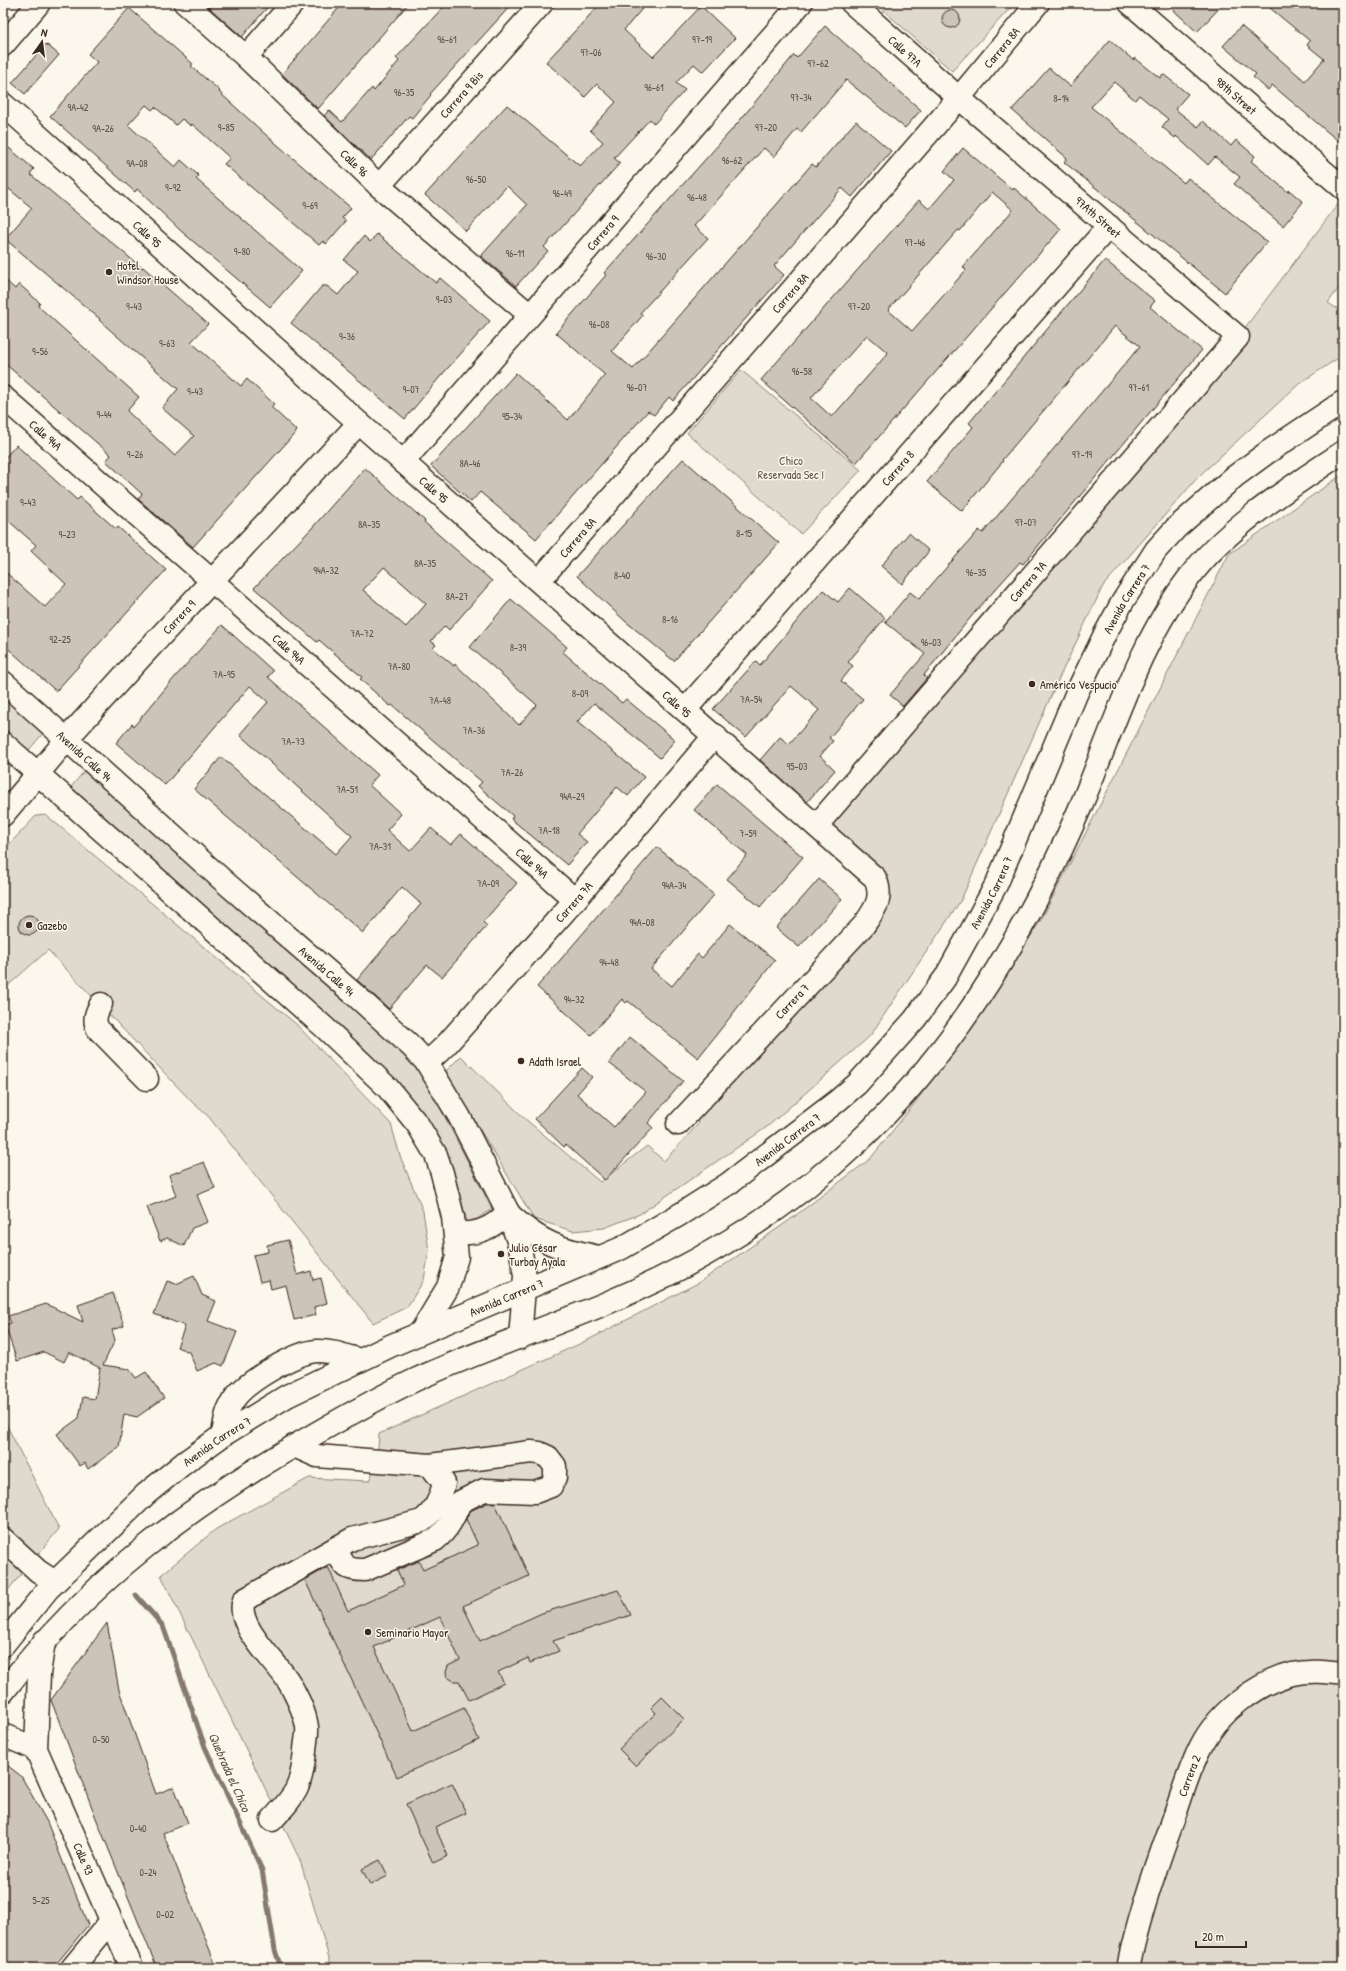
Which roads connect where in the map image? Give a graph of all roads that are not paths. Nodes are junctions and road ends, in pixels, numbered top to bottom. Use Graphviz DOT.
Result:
graph roads {
  1 [pos="39,3"];
  2 [pos="185,3"];
  3 [pos="293,3"];
  4 [pos="542,3"];
  5 [pos="801,3"];
  6 [pos="852,3"];
  7 [pos="1038,3"];
  8 [pos="1130,3"];
  9 [pos="3,45"];
  10 [pos="246,57"];
  11 [pos="959,98"];
  12 [pos="3,104"];
  13 [pos="379,186"];
  14 [pos="1343,188"];
  15 [pos="1108,226"];
  16 [pos="530,315"];
  17 [pos="1238,337"];
  18 [pos="3,397"];
  19 [pos="1343,402"];
  20 [pos="359,423"];
  21 [pos="1343,452"];
  22 [pos="403,462"];
  23 [pos="211,580"];
  24 [pos="539,581"];
  25 [pos="3,682"];
  26 [pos="685,710"];
  27 [pos="714,736"];
  28 [pos="68,739"];
  29 [pos="3,743"];
  30 [pos="38,774"];
  31 [pos="3,815"];
  32 [pos="817,825"];
  33 [pos="868,870"];
  34 [pos="576,900"];
  35 [pos="101,1004"];
  36 [pos="427,1063"];
  37 [pos="147,1079"];
  38 [pos="678,1124"];
  39 [pos="508,1212"];
  40 [pos="456,1233"];
  41 [pos="599,1257"];
  42 [pos="524,1288"];
  43 [pos="421,1332"];
  44 [pos="520,1338"];
  45 [pos="360,1360"];
  46 [pos="223,1435"];
  47 [pos="294,1446"];
  48 [pos="430,1465"];
  49 [pos="3,1539"];
  50 [pos="336,1548"];
  51 [pos="56,1582"];
  52 [pos="6,1635"];
  53 [pos="44,1641"];
  54 [pos="1343,1674"];
  55 [pos="3,1692"];
  56 [pos="3,1735"];
  57 [pos="36,1749"];
  58 [pos="272,1820"];
  59 [pos="112,1921"];
  60 [pos="72,1968"];
  61 [pos="132,1968"];
  62 [pos="1128,1968"];
  1 -- 9 [label="street"];
  2 -- 10 [label="street, Calle 96"];
  3 -- 10 [label="street"];
  4 -- 13 [label="street, Carrera 9 Bis"];
  5 -- 16 [label="street, Carrera 9"];
  6 -- 11 [label="street, Calle 97A"];
  7 -- 11 [label="street, Carrera 8A"];
  8 -- 14 [label="street, 98th Street"];
  10 -- 13 [label="street, Calle 96"];
  11 -- 15 [label="street, 97Ath Street"];
  11 -- 24 [label="street, Carrera 8A"];
  12 -- 20 [label="street, Calle 95"];
  13 -- 16 [label="street, Calle 96"];
  15 -- 17 [label="street, 97Ath Street"];
  15 -- 26 [label="street, Carrera 8"];
  16 -- 22 [label="street, Carrera 9"];
  17 -- 32 [label="street, Carrera 7A"];
  18 -- 23 [label="street, Calle 94A"];
  19 -- 41 [label="street, Avenida Carrera 7"];
  20 -- 22 [label="street, Calle 95"];
  20 -- 23 [label="street, Carrera 9"];
  21 -- 44 [label="street"];
  22 -- 24 [label="street, Calle 95"];
  23 -- 28 [label="street, Carrera 9"];
  23 -- 34 [label="street, Calle 94A"];
  24 -- 26 [label="street, Calle 95"];
  25 -- 28 [label="street, Avenida Calle 94"];
  26 -- 27 [label="street, Calle 95"];
  27 -- 32 [label="street, Calle 95"];
  27 -- 34 [label="street, Carrera 7A"];
  28 -- 30 [label="street, Carrera 9"];
  28 -- 36 [label="street, Avenida Calle 94"];
  29 -- 30 [label="street"];
  30 -- 31 [label="street, Carrera 9"];
  30 -- 40 [label="street"];
  32 -- 33 [label="street, Calle 95"];
  33 -- 38 [label="street, Carrera 7"];
  34 -- 36 [label="street, Carrera 7A"];
  35 -- 37 [label="street"];
  36 -- 39 [label="street, Avenida Calle 94"];
  39 -- 40 [label="street"];
  39 -- 41 [label="street"];
  39 -- 42 [label="street, Avenida Calle 94"];
  40 -- 43 [label="street"];
  41 -- 42 [label="street, Avenida Carrera 7"];
  42 -- 43 [label="street, Avenida Carrera 7"];
  42 -- 44 [label="street, Avenida Calle 94"];
  43 -- 45 [label="street, Avenida Carrera 7"];
  44 -- 47 [label="street"];
  45 -- 46 [label="street, Avenida Carrera 7"];
  45 -- 46 [label="street"];
  46 -- 51 [label="street, Avenida Carrera 7"];
  47 -- 48 [label="street"];
  47 -- 53 [label="street"];
  48 -- 50 [label="street"];
  48 -- 50 [label="street"];
  49 -- 51 [label="street"];
  50 -- 58 [label="street"];
  51 -- 52 [label="street, Avenida Carrera 7"];
  53 -- 55 [label="street"];
  53 -- 57 [label="street, Calle 93"];
  54 -- 62 [label="street, Carrera 2"];
  56 -- 57 [label="street"];
  57 -- 59 [label="street, Calle 93"];
  59 -- 60 [label="street"];
  59 -- 61 [label="street, Calle 93"];
}
